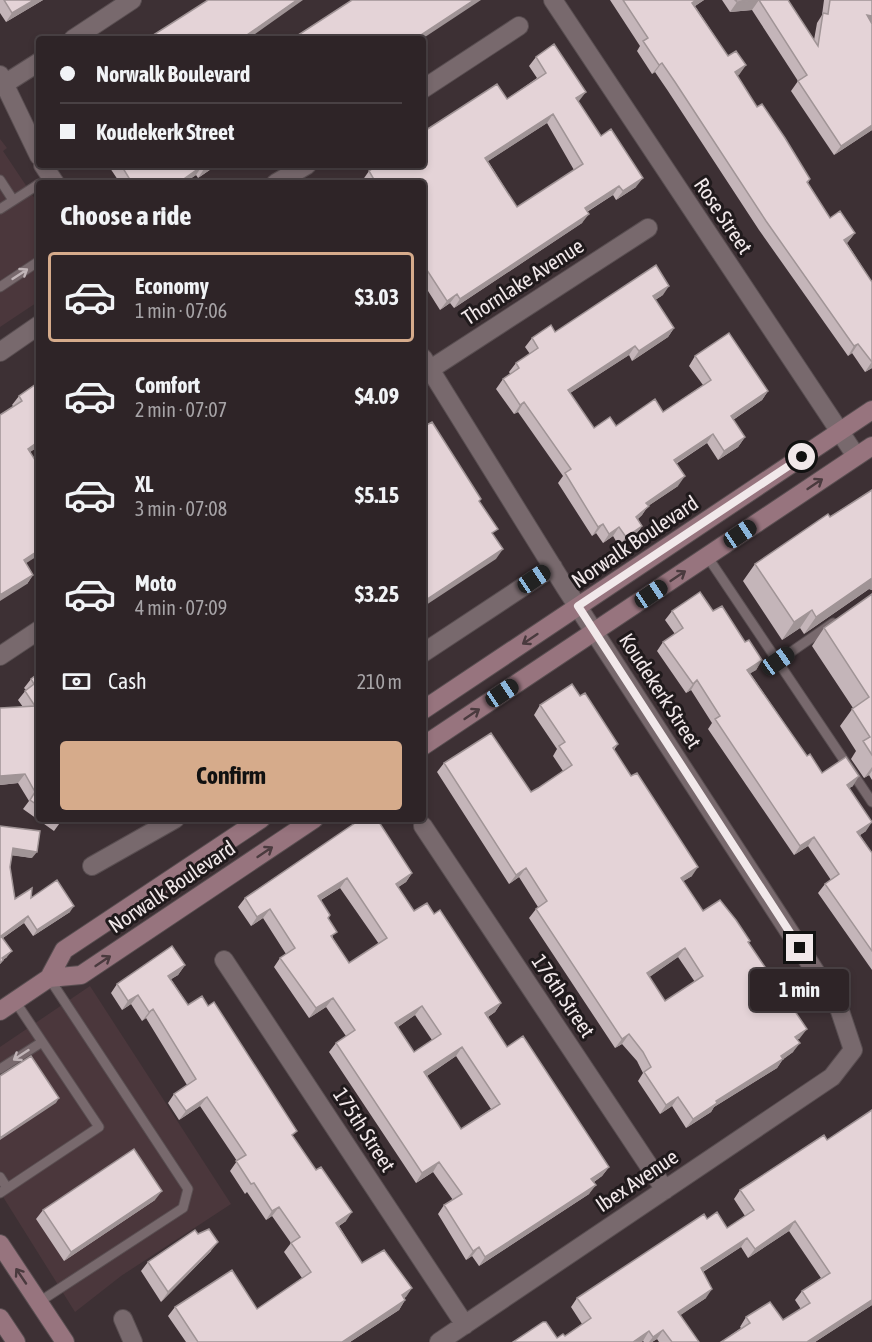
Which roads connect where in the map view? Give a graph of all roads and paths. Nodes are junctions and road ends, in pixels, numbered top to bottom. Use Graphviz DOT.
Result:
graph roads {
  1 [pos="132,0"];
  2 [pos="553,0"];
  3 [pos="519,26"];
  4 [pos="78,36"];
  5 [pos="36,63"];
  6 [pos="3,79"];
  7 [pos="426,87"];
  8 [pos="36,150"];
  9 [pos="306,172"];
  10 [pos="0,180"];
  11 [pos="284,180"];
  12 [pos="36,185"];
  13 [pos="13,200"];
  14 [pos="0,209"];
  15 [pos="648,228"];
  16 [pos="36,263"];
  17 [pos="0,287"];
  18 [pos="36,327"];
  19 [pos="0,352"];
  20 [pos="426,366"];
  21 [pos="426,369"];
  22 [pos="872,410"];
  23 [pos="840,432"];
  24 [pos="872,446"];
  25 [pos="856,456"];
  26 [pos="707,556"];
  27 [pos="553,567"];
  28 [pos="578,606"];
  29 [pos="844,615"];
  30 [pos="36,632"];
  31 [pos="594,632"];
  32 [pos="426,651"];
  33 [pos="0,656"];
  34 [pos="778,661"];
  35 [pos="426,708"];
  36 [pos="426,744"];
  37 [pos="872,801"];
  38 [pos="170,822"];
  39 [pos="256,822"];
  40 [pos="310,822"];
  41 [pos="423,826"];
  42 [pos="92,866"];
  43 [pos="224,960"];
  44 [pos="49,978"];
  45 [pos="7,1006"];
  46 [pos="42,1042"];
  47 [pos="853,1050"];
  48 [pos="0,1069"];
  49 [pos="0,1177"];
  50 [pos="665,1190"];
  51 [pos="4,1191"];
  52 [pos="0,1244"];
  53 [pos="39,1302"];
  54 [pos="0,1318"];
  55 [pos="123,1319"];
  56 [pos="465,1325"];
  57 [pos="16,1342"];
  58 [pos="65,1342"];
  59 [pos="133,1342"];
  60 [pos="439,1342"];
  1 -- 4 [label="street"];
  2 -- 23 [label="street, Rose Street"];
  3 -- 7 [label="street"];
  5 -- 6 [label="street"];
  6 -- 8 [label="street"];
  9 -- 11 [label="street"];
  10 -- 13 [label="lane"];
  12 -- 13 [label="lane"];
  13 -- 14 [label="lane"];
  15 -- 20 [label="street, Thornlake Avenue"];
  17 -- 16 [label="lane, one-way"];
  18 -- 19 [label="street"];
  21 -- 27 [label="street, Koudekerk Street"];
  22 -- 23 [label="main road, Norwalk Boulevard"];
  23 -- 25 [label="street, Rose Street"];
  23 -- 28 [label="main road, Norwalk Boulevard"];
  24 -- 25 [label="main road"];
  26 -- 25 [label="main road, one-way"];
  31 -- 26 [label="main road, one-way"];
  26 -- 34 [label="lane"];
  27 -- 28 [label="street, Koudekerk Street"];
  27 -- 32 [label="street, Norwalk Boulevard"];
  28 -- 31 [label="street, Koudekerk Street"];
  28 -- 35 [label="main road, Norwalk Boulevard, one-way"];
  29 -- 34 [label="lane"];
  30 -- 33 [label="street"];
  36 -- 31 [label="main road, one-way"];
  31 -- 47 [label="street, Koudekerk Street"];
  34 -- 37 [label="lane"];
  38 -- 42 [label="street"];
  39 -- 44 [label="main road, Norwalk Boulevard"];
  44 -- 40 [label="main road, Norwalk Boulevard, one-way"];
  41 -- 50 [label="street, 176th Street"];
  43 -- 56 [label="street, 175th Street"];
  44 -- 45 [label="main road, Norwalk Boulevard"];
  44 -- 53 [label="lane"];
  45 -- 46 [label="lane"];
  46 -- 48 [label="lane, one-way"];
  46 -- 51 [label="lane"];
  47 -- 50 [label="street, Ibex Avenue"];
  49 -- 51 [label="lane"];
  50 -- 56 [label="street, Ibex Avenue"];
  53 -- 52 [label="main road, one-way"];
  53 -- 58 [label="main road"];
  54 -- 57 [label="main road"];
  55 -- 59 [label="street"];
  56 -- 60 [label="street, Ibex Avenue"];
}
